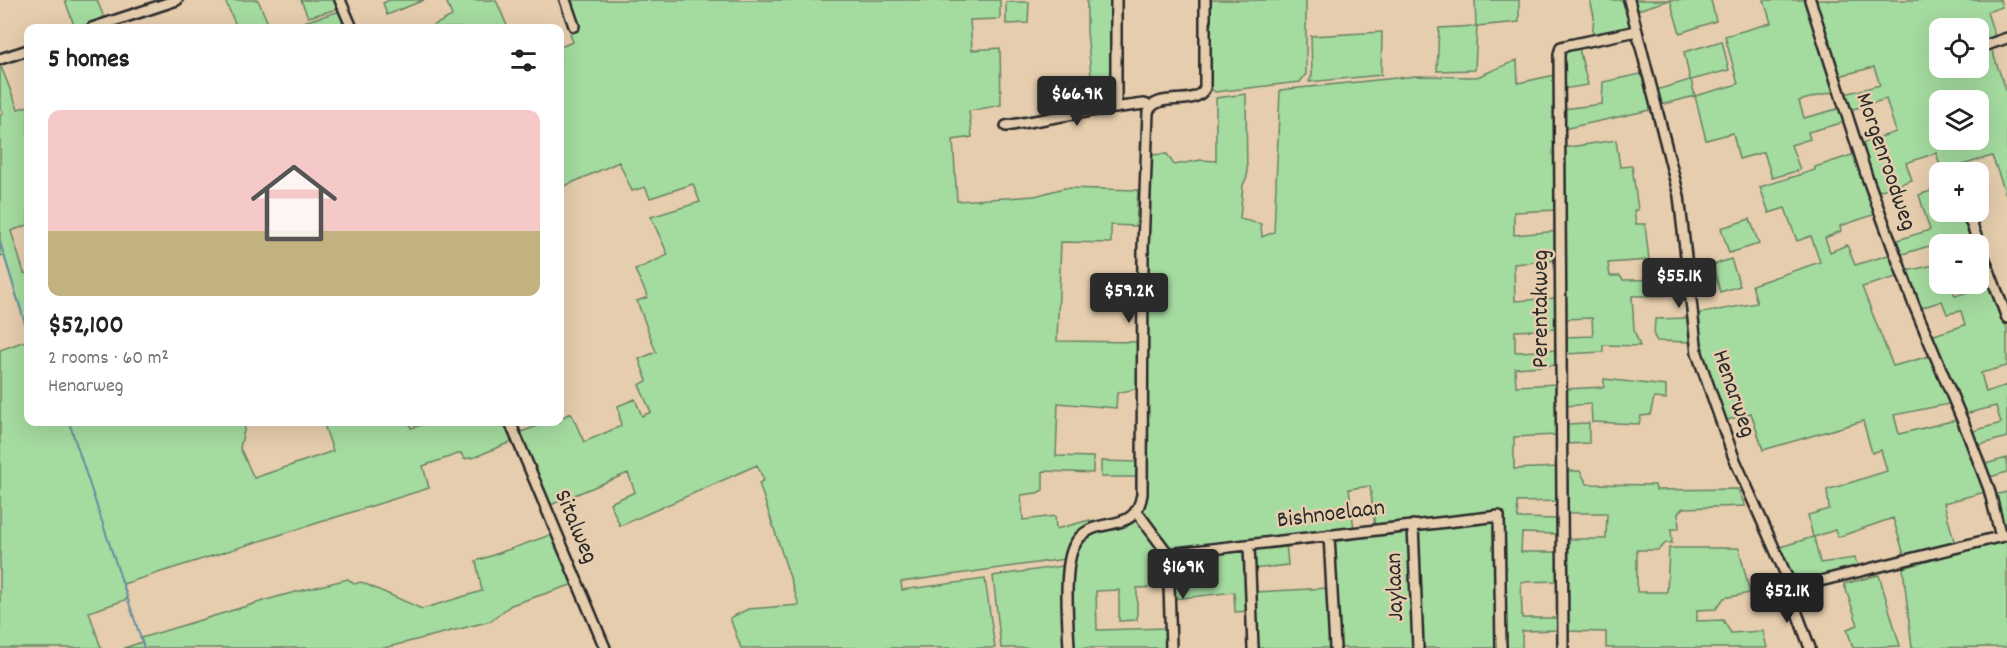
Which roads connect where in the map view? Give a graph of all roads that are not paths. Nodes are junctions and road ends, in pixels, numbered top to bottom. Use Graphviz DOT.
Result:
graph roads {
  1 [pos="177,0"];
  2 [pos="340,0"];
  3 [pos="565,0"];
  4 [pos="1116,0"];
  5 [pos="1205,0"];
  6 [pos="1629,0"];
  7 [pos="1810,0"];
  8 [pos="104,24"];
  9 [pos="350,24"];
  10 [pos="574,26"];
  11 [pos="1637,31"];
  12 [pos="2007,38"];
  13 [pos="1989,44"];
  14 [pos="24,51"];
  15 [pos="0,59"];
  16 [pos="1151,106"];
  17 [pos="1116,108"];
  18 [pos="1005,126"];
  19 [pos="1971,222"];
  20 [pos="2007,318"];
  21 [pos="512,426"];
  22 [pos="1137,512"];
  23 [pos="1413,525"];
  24 [pos="1329,535"];
  25 [pos="2004,536"];
  26 [pos="1250,545"];
  27 [pos="1168,554"];
  28 [pos="1795,595"];
  29 [pos="606,648"];
  30 [pos="1069,648"];
  31 [pos="1171,648"];
  32 [pos="1253,648"];
  33 [pos="1335,648"];
  34 [pos="1418,648"];
  35 [pos="1501,648"];
  36 [pos="1563,648"];
  37 [pos="1810,648"];
  1 -- 8 [label="street"];
  2 -- 9 [label="street"];
  3 -- 10 [label="street"];
  4 -- 17 [label="street"];
  5 -- 16 [label="street"];
  6 -- 11 [label="street, Henarweg"];
  7 -- 25 [label="street, Morgenroodweg"];
  11 -- 28 [label="street, Henarweg"];
  11 -- 36 [label="street, Perentakweg"];
  12 -- 13 [label="street"];
  14 -- 15 [label="street"];
  16 -- 17 [label="street"];
  16 -- 22 [label="street"];
  17 -- 18 [label="street"];
  19 -- 20 [label="street"];
  21 -- 29 [label="street, Sitalweg"];
  22 -- 27 [label="street"];
  22 -- 30 [label="street"];
  23 -- 24 [label="street, Bishnoelaan"];
  23 -- 34 [label="street, Jaylaan"];
  23 -- 35 [label="street, Bishnoelaan"];
  24 -- 26 [label="street, Bishnoelaan"];
  24 -- 33 [label="street"];
  25 -- 28 [label="street"];
  26 -- 27 [label="street, Bishnoelaan"];
  26 -- 32 [label="street"];
  27 -- 31 [label="street"];
  28 -- 37 [label="street, Henarweg"];
}
